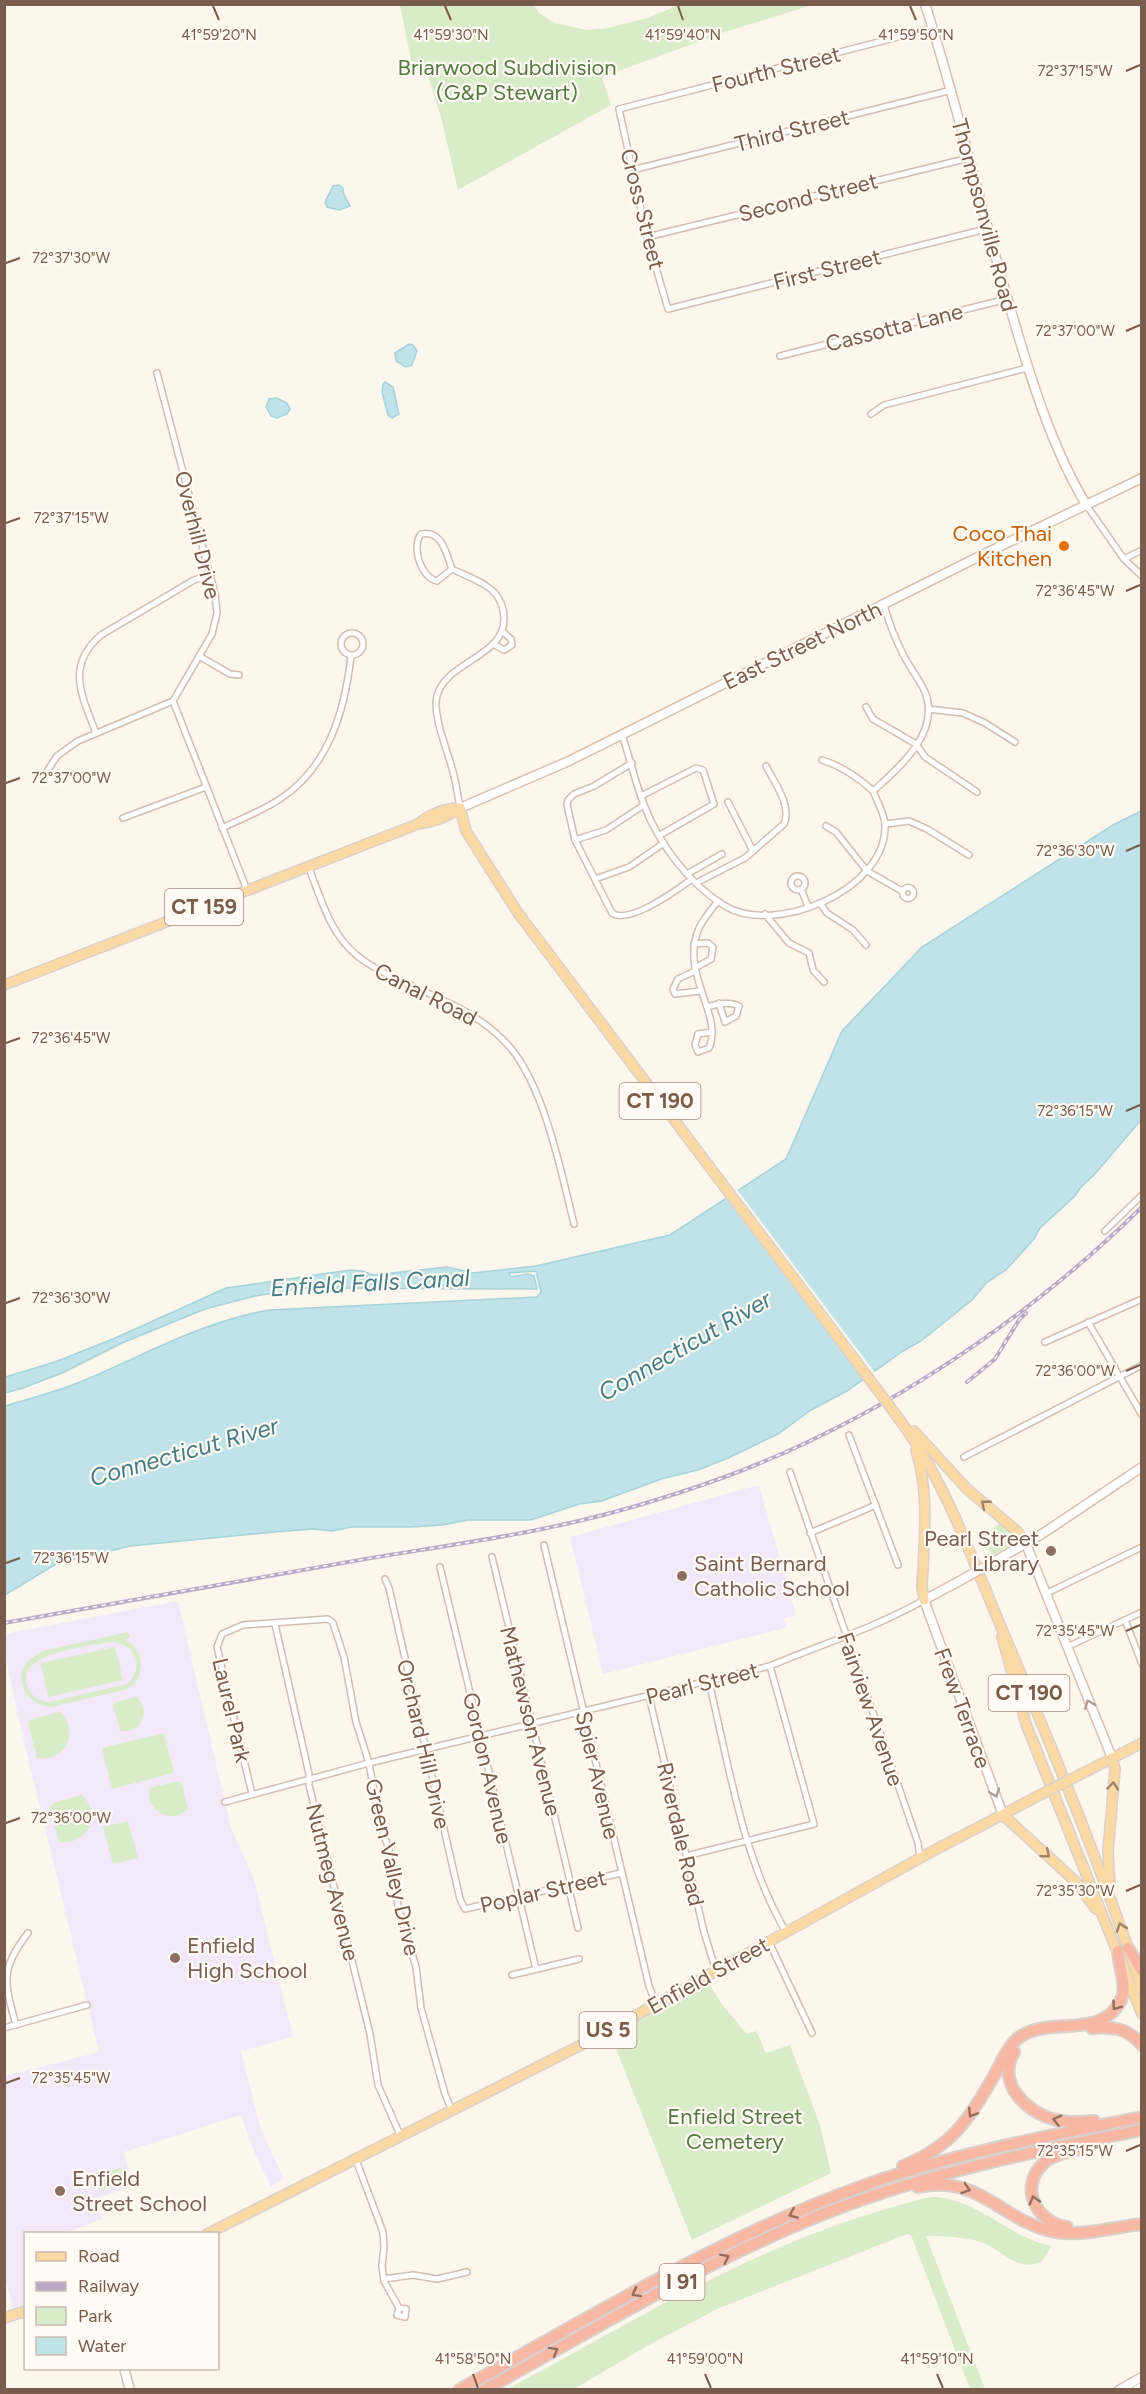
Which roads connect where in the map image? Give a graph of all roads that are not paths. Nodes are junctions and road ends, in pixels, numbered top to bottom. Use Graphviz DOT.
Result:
graph roads {
  1 [pos="926,4"];
  2 [pos="933,28"];
  3 [pos="952,90"];
  4 [pos="619,109"];
  5 [pos="969,158"];
  6 [pos="632,170"];
  7 [pos="987,229"];
  8 [pos="647,237"];
  9 [pos="1007,299"];
  10 [pos="668,309"];
  11 [pos="780,356"];
  12 [pos="1028,368"];
  13 [pos="157,373"];
  14 [pos="871,414"];
  15 [pos="1142,478"];
  16 [pos="1087,506"];
  17 [pos="1142,550"];
  18 [pos="1124,559"];
  19 [pos="452,569"];
  20 [pos="210,575"];
  21 [pos="1142,576"];
  22 [pos="884,605"];
  23 [pos="502,631"];
  24 [pos="493,644"];
  25 [pos="200,656"];
  26 [pos="351,656"];
  27 [pos="239,675"];
  28 [pos="173,701"];
  29 [pos="866,707"];
  30 [pos="928,709"];
  31 [pos="96,734"];
  32 [pos="622,735"];
  33 [pos="1015,742"];
  34 [pos="916,744"];
  35 [pos="822,760"];
  36 [pos="632,763"];
  37 [pos="766,766"];
  38 [pos="44,776"];
  39 [pos="206,787"];
  40 [pos="873,791"];
  41 [pos="977,792"];
  42 [pos="641,796"];
  43 [pos="728,802"];
  44 [pos="644,805"];
  45 [pos="460,808"];
  46 [pos="123,818"];
  47 [pos="886,824"];
  48 [pos="826,825"];
  49 [pos="222,828"];
  50 [pos="660,835"];
  51 [pos="575,840"];
  52 [pos="664,843"];
  53 [pos="753,851"];
  54 [pos="722,854"];
  55 [pos="969,855"];
  56 [pos="308,866"];
  57 [pos="867,871"];
  58 [pos="595,879"];
  59 [pos="692,879"];
  60 [pos="247,890"];
  61 [pos="801,890"];
  62 [pos="902,891"];
  63 [pos="718,901"];
  64 [pos="821,904"];
  65 [pos="808,906"];
  66 [pos="765,914"];
  67 [pos="694,944"];
  68 [pos="866,945"];
  69 [pos="695,969"];
  70 [pos="824,982"];
  71 [pos="4,985"];
  72 [pos="700,991"];
  73 [pos="719,1003"];
  74 [pos="707,1007"];
  75 [pos="712,1032"];
  76 [pos="1142,1195"];
  77 [pos="574,1224"];
  78 [pos="1105,1231"];
  79 [pos="1141,1299"];
  80 [pos="1088,1322"];
  81 [pos="1045,1342"];
  82 [pos="1142,1365"];
  83 [pos="1119,1376"];
  84 [pos="896,1414"];
  85 [pos="1142,1415"];
  86 [pos="849,1435"];
  87 [pos="914,1439"];
  88 [pos="964,1457"];
  89 [pos="1142,1467"];
  90 [pos="790,1472"];
  91 [pos="876,1505"];
  92 [pos="810,1533"];
  93 [pos="1026,1544"];
  94 [pos="544,1545"];
  95 [pos="1142,1546"];
  96 [pos="492,1557"];
  97 [pos="898,1565"];
  98 [pos="440,1567"];
  99 [pos="385,1579"];
  100 [pos="1045,1594"];
  101 [pos="924,1600"];
  102 [pos="1142,1612"];
  103 [pos="997,1617"];
  104 [pos="1125,1620"];
  105 [pos="333,1623"];
  106 [pos="275,1624"];
  107 [pos="846,1635"];
  108 [pos="1066,1648"];
  109 [pos="1142,1664"];
  110 [pos="770,1666"];
  111 [pos="709,1682"];
  112 [pos="649,1696"];
  113 [pos="584,1713"];
  114 [pos="532,1724"];
  115 [pos="481,1736"];
  116 [pos="1142,1743"];
  117 [pos="425,1749"];
  118 [pos="1112,1758"];
  119 [pos="369,1763"];
  120 [pos="310,1779"];
  121 [pos="252,1794"];
  122 [pos="225,1802"];
  123 [pos="1003,1815"];
  124 [pos="747,1842"];
  125 [pos="918,1843"];
  126 [pos="929,1853"];
  127 [pos="686,1856"];
  128 [pos="920,1858"];
  129 [pos="621,1874"];
  130 [pos="569,1885"];
  131 [pos="519,1897"];
  132 [pos="1113,1905"];
  133 [pos="465,1909"];
  134 [pos="1108,1926"];
  135 [pos="578,1928"];
  136 [pos="786,1932"];
  137 [pos="28,1933"];
  138 [pos="769,1942"];
  139 [pos="1123,1949"];
  140 [pos="579,1959"];
  141 [pos="536,1969"];
  142 [pos="1142,1971"];
  143 [pos="716,1972"];
  144 [pos="512,1976"];
  145 [pos="1142,1989"];
  146 [pos="656,2004"];
  147 [pos="87,2005"];
  148 [pos="1142,2014"];
  149 [pos="16,2025"];
  150 [pos="4,2028"];
  151 [pos="812,2033"];
  152 [pos="1142,2045"];
  153 [pos="452,2110"];
  154 [pos="1142,2117"];
  155 [pos="1114,2123"];
  156 [pos="1142,2132"];
  157 [pos="401,2137"];
  158 [pos="356,2160"];
  159 [pos="888,2190"];
  160 [pos="844,2193"];
  161 [pos="1142,2219"];
  162 [pos="1142,2224"];
  163 [pos="211,2232"];
  164 [pos="466,2272"];
  165 [pos="384,2279"];
  166 [pos="399,2308"];
  167 [pos="24,2312"];
  168 [pos="4,2318"];
  169 [pos="125,2370"];
  170 [pos="1142,2377"];
  171 [pos="1142,2387"];
  172 [pos="1121,2389"];
  173 [pos="130,2390"];
  174 [pos="459,2390"];
  175 [pos="484,2390"];
  176 [pos="1137,2390"];
  1 -- 2 [label="main road, Thompsonville Road"];
  2 -- 3 [label="main road, Thompsonville Road"];
  2 -- 4 [label="street, Fourth Street"];
  3 -- 5 [label="main road, Thompsonville Road"];
  3 -- 6 [label="street, Third Street"];
  4 -- 6 [label="street, Cross Street"];
  5 -- 7 [label="main road, Thompsonville Road"];
  5 -- 8 [label="street, Second Street"];
  6 -- 8 [label="street, Cross Street"];
  7 -- 9 [label="main road, Thompsonville Road"];
  7 -- 10 [label="street, First Street"];
  8 -- 10 [label="street, Cross Street"];
  9 -- 11 [label="street, Cassotta Lane"];
  9 -- 12 [label="main road, Thompsonville Road"];
  12 -- 14 [label="street"];
  12 -- 16 [label="main road, Thompsonville Road"];
  13 -- 20 [label="street, Overhill Drive"];
  15 -- 16 [label="main road, East Street North / CT 159"];
  16 -- 18 [label="street, Thompsonville Road"];
  16 -- 22 [label="main road, East Street North / CT 159"];
  17 -- 18 [label="street"];
  18 -- 21 [label="street, Thompsonville Road"];
  19 -- 19 [label="street"];
  19 -- 23 [label="street"];
  20 -- 25 [label="street, Overhill Drive"];
  20 -- 31 [label="street"];
  22 -- 30 [label="street"];
  22 -- 32 [label="main road, East Street North / CT 159"];
  23 -- 24 [label="street"];
  23 -- 24 [label="street"];
  24 -- 45 [label="street"];
  25 -- 27 [label="street"];
  25 -- 28 [label="street, Overhill Drive"];
  26 -- 26 [label="street"];
  26 -- 49 [label="street"];
  28 -- 31 [label="street"];
  28 -- 39 [label="street"];
  29 -- 34 [label="street"];
  30 -- 33 [label="street"];
  30 -- 34 [label="street"];
  31 -- 38 [label="street"];
  32 -- 36 [label="street"];
  32 -- 45 [label="main road, East Street North / CT 159"];
  34 -- 40 [label="street"];
  34 -- 41 [label="street"];
  35 -- 40 [label="street"];
  36 -- 42 [label="street"];
  36 -- 51 [label="street"];
  37 -- 53 [label="street"];
  39 -- 46 [label="street"];
  39 -- 49 [label="street"];
  40 -- 47 [label="street"];
  42 -- 44 [label="street"];
  42 -- 50 [label="street"];
  43 -- 53 [label="street"];
  44 -- 50 [label="street"];
  44 -- 51 [label="street"];
  45 -- 56 [label="main road, East Street North / CT 159"];
  45 -- 84 [label="main road, CT 190, bridge"];
  47 -- 55 [label="street"];
  47 -- 57 [label="street"];
  48 -- 57 [label="street"];
  49 -- 60 [label="street"];
  50 -- 52 [label="street"];
  51 -- 58 [label="street"];
  52 -- 58 [label="street"];
  52 -- 59 [label="street"];
  53 -- 59 [label="street"];
  54 -- 59 [label="street"];
  56 -- 60 [label="main road, East Street North / CT 159"];
  56 -- 77 [label="street, Canal Road"];
  57 -- 62 [label="street"];
  57 -- 64 [label="street"];
  58 -- 59 [label="street"];
  59 -- 63 [label="street"];
  60 -- 71 [label="main road, East Street North / CT 159"];
  61 -- 65 [label="street"];
  63 -- 66 [label="street"];
  63 -- 67 [label="street"];
  64 -- 65 [label="street"];
  64 -- 68 [label="street"];
  65 -- 66 [label="street"];
  66 -- 70 [label="street"];
  67 -- 69 [label="street"];
  67 -- 69 [label="street"];
  69 -- 72 [label="street"];
  69 -- 72 [label="street"];
  72 -- 74 [label="street"];
  73 -- 74 [label="street"];
  74 -- 75 [label="street"];
  76 -- 78 [label="street"];
  79 -- 80 [label="street"];
  80 -- 81 [label="street"];
  80 -- 83 [label="street"];
  82 -- 83 [label="street"];
  83 -- 85 [label="street"];
  83 -- 88 [label="street"];
  84 -- 87 [label="main road, CT 190"];
  93 -- 84 [label="main road, one-way"];
  86 -- 91 [label="street"];
  87 -- 101 [label="main road"];
  87 -- 103 [label="main road, CT 190"];
  89 -- 93 [label="main road, Pearl Street"];
  90 -- 92 [label="street, Fairview Avenue"];
  91 -- 92 [label="street"];
  91 -- 97 [label="street"];
  92 -- 107 [label="street, Fairview Avenue"];
  93 -- 100 [label="main road"];
  93 -- 101 [label="main road, Pearl Street, bridge"];
  94 -- 113 [label="street, Spier Avenue"];
  95 -- 100 [label="street"];
  96 -- 114 [label="street, Mathewson Avenue"];
  98 -- 115 [label="street, Gordon Avenue"];
  99 -- 117 [label="street, Orchard Hill Drive"];
  100 -- 108 [label="main road"];
  101 -- 107 [label="street, Pearl Street"];
  101 -- 123 [label="main road, Frew Terrace, one-way"];
  102 -- 104 [label="street"];
  103 -- 132 [label="main road, CT 190"];
  103 -- 134 [label="main road, CT 190"];
  104 -- 108 [label="street"];
  104 -- 109 [label="street"];
  105 -- 106 [label="street, Laurel Park"];
  105 -- 119 [label="street, Green Valley Drive"];
  106 -- 120 [label="street, Nutmeg Avenue"];
  106 -- 121 [label="street, Laurel Park"];
  107 -- 110 [label="street, Pearl Street"];
  107 -- 125 [label="street, Fairview Avenue"];
  118 -- 108 [label="main road, one-way"];
  110 -- 111 [label="street, Pearl Street"];
  110 -- 124 [label="street"];
  111 -- 112 [label="street, Pearl Street"];
  111 -- 124 [label="street"];
  112 -- 113 [label="street, Pearl Street"];
  112 -- 127 [label="street, Riverdale Road"];
  113 -- 114 [label="street, Pearl Street"];
  113 -- 129 [label="street, Spier Avenue"];
  114 -- 115 [label="street, Pearl Street"];
  114 -- 130 [label="street, Mathewson Avenue"];
  115 -- 117 [label="street, Pearl Street"];
  115 -- 131 [label="street, Gordon Avenue"];
  116 -- 118 [label="main road, Enfield Street / US 5"];
  117 -- 119 [label="street, Pearl Street"];
  117 -- 133 [label="street, Orchard Hill Drive"];
  118 -- 123 [label="main road, Enfield Street / US 5, bridge"];
  132 -- 118 [label="main road, one-way"];
  119 -- 120 [label="street, Pearl Street"];
  119 -- 153 [label="street, Green Valley Drive"];
  120 -- 121 [label="street, Pearl Street"];
  120 -- 157 [label="street, Nutmeg Avenue"];
  121 -- 122 [label="street, Pearl Street"];
  123 -- 126 [label="main road, Enfield Street / US 5"];
  123 -- 134 [label="main road, one-way"];
  124 -- 127 [label="street"];
  124 -- 136 [label="street"];
  125 -- 126 [label="street, Fairview Avenue"];
  125 -- 128 [label="street, Fairview Avenue"];
  126 -- 128 [label="main road, Enfield Street / US 5"];
  127 -- 143 [label="street, Riverdale Road"];
  128 -- 136 [label="main road, Enfield Street / US 5"];
  129 -- 130 [label="street, Poplar Street"];
  129 -- 146 [label="street, Spier Avenue"];
  130 -- 131 [label="street, Poplar Street"];
  130 -- 135 [label="street, Mathewson Avenue"];
  131 -- 133 [label="street, Poplar Street"];
  131 -- 141 [label="street, Gordon Avenue"];
  139 -- 132 [label="main road, CT 190, one-way"];
  134 -- 139 [label="main road, CT 190"];
  136 -- 138 [label="main road, Enfield Street / US 5"];
  137 -- 149 [label="street"];
  138 -- 143 [label="main road, Enfield Street / US 5"];
  138 -- 151 [label="street"];
  139 -- 142 [label="highway"];
  139 -- 145 [label="main road, CT 190"];
  139 -- 148 [label="main road, CT 190"];
  139 -- 160 [label="highway, one-way"];
  140 -- 141 [label="street"];
  141 -- 144 [label="street"];
  143 -- 146 [label="main road, Enfield Street / US 5"];
  146 -- 153 [label="main road, Enfield Street / US 5"];
  147 -- 149 [label="street"];
  149 -- 150 [label="street"];
  155 -- 152 [label="highway, one-way"];
  153 -- 157 [label="main road, Enfield Street / US 5"];
  154 -- 155 [label="highway, I 91"];
  155 -- 160 [label="highway, I 91"];
  156 -- 159 [label="highway, I 91"];
  161 -- 156 [label="highway, one-way"];
  157 -- 158 [label="main road, Enfield Street / US 5"];
  158 -- 163 [label="main road, Enfield Street / US 5"];
  158 -- 165 [label="street"];
  159 -- 162 [label="highway, one-way"];
  175 -- 159 [label="highway, I 91, one-way"];
  160 -- 174 [label="highway, I 91, one-way"];
  164 -- 165 [label="street"];
  165 -- 166 [label="street"];
  167 -- 168 [label="main road"];
  169 -- 173 [label="main road"];
  170 -- 172 [label="main road"];
  171 -- 176 [label="main road"];
}
